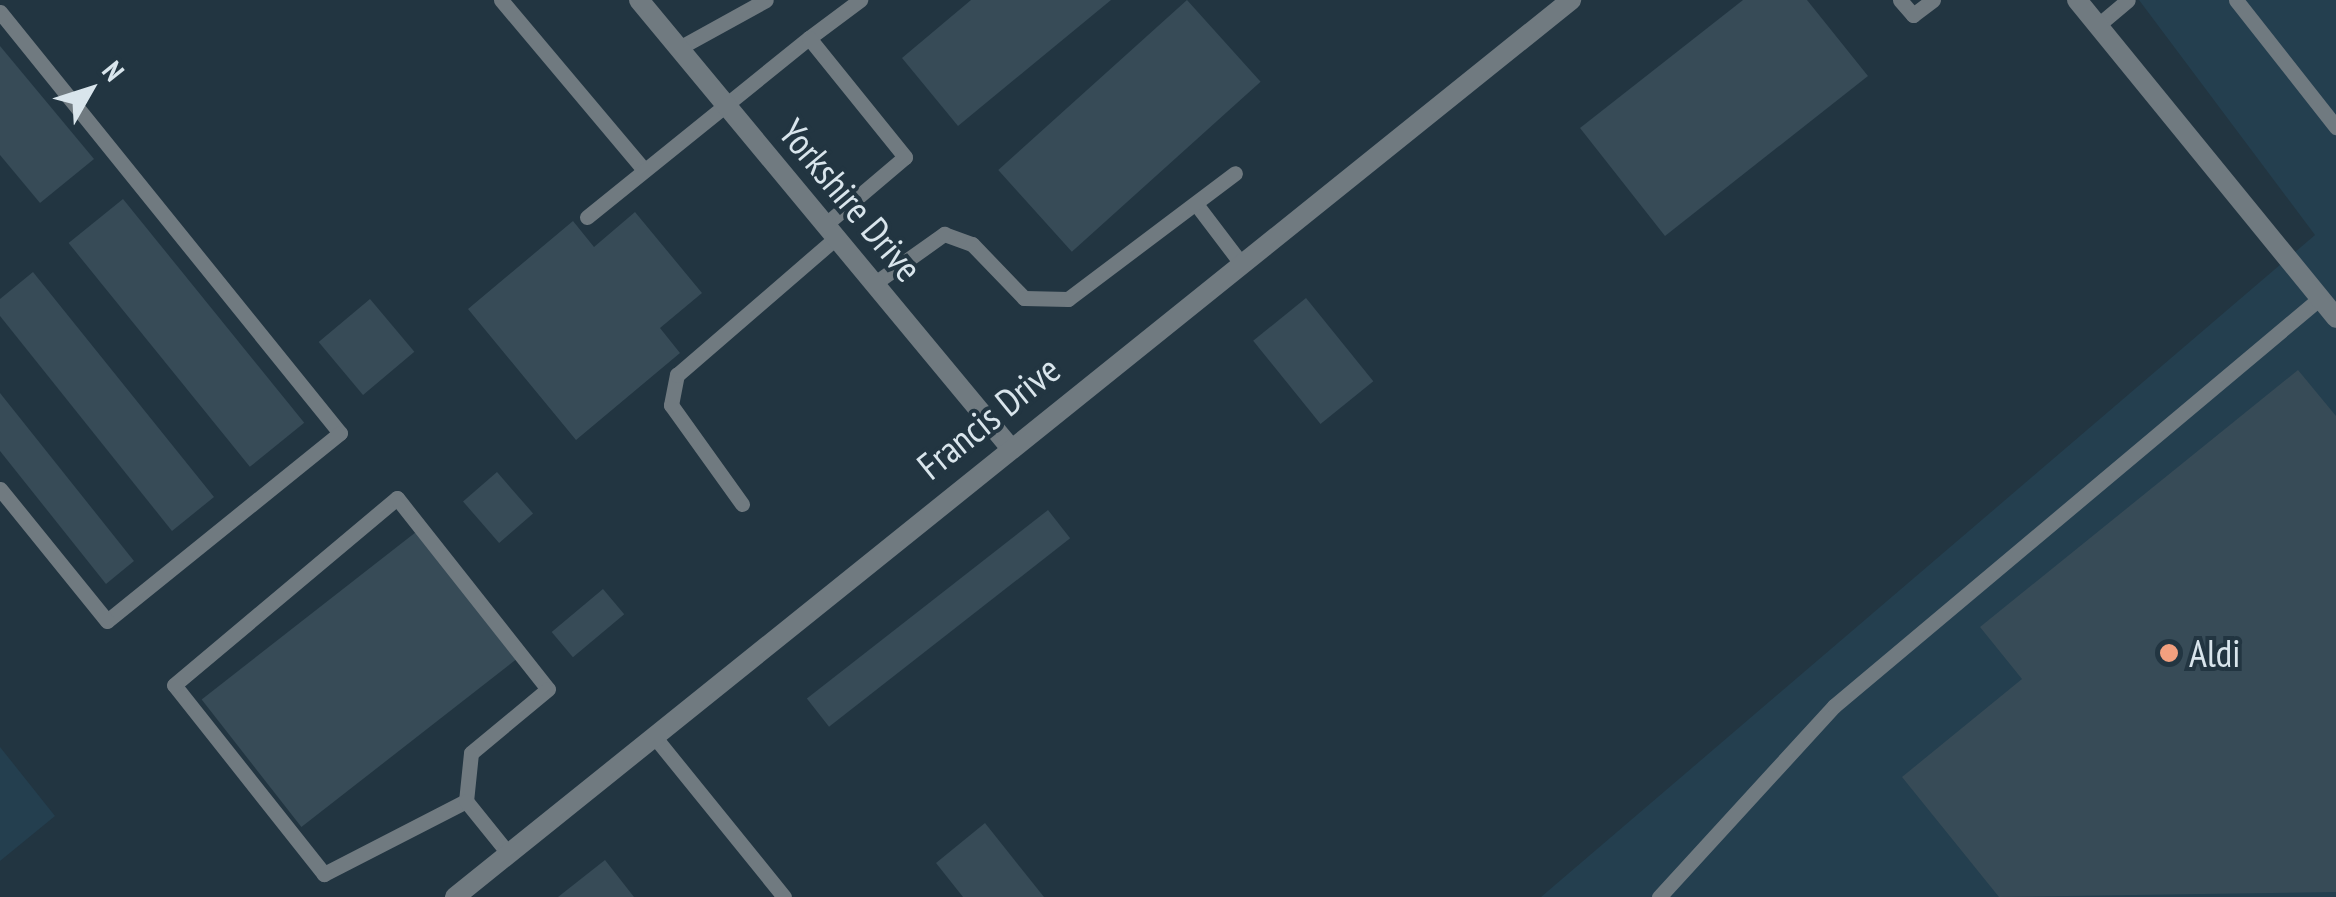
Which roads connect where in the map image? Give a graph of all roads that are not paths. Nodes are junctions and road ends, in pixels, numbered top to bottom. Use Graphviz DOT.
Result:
graph roads {
  1 [pos="501,0"];
  2 [pos="639,0"];
  3 [pos="766,0"];
  4 [pos="860,0"];
  5 [pos="1900,0"];
  6 [pos="1933,0"];
  7 [pos="2077,0"];
  8 [pos="2128,0"];
  9 [pos="2236,0"];
  10 [pos="1565,2"];
  11 [pos="0,12"];
  12 [pos="2098,26"];
  13 [pos="808,38"];
  14 [pos="679,48"];
  15 [pos="723,102"];
  16 [pos="2336,127"];
  17 [pos="644,170"];
  18 [pos="1235,173"];
  19 [pos="1196,204"];
  20 [pos="587,217"];
  21 [pos="831,231"];
  22 [pos="1240,262"];
  23 [pos="875,283"];
  24 [pos="2320,298"];
  25 [pos="2336,318"];
  26 [pos="1008,445"];
  27 [pos="0,489"];
  28 [pos="742,504"];
  29 [pos="652,736"];
  30 [pos="466,801"];
  31 [pos="508,853"];
  32 [pos="456,897"];
  33 [pos="784,897"];
  34 [pos="1659,897"];
  1 -- 17 [label="lane"];
  2 -- 14 [label="street, Yorkshire Drive"];
  3 -- 14 [label="lane"];
  4 -- 13 [label="lane"];
  5 -- 6 [label="lane"];
  7 -- 12 [label="street"];
  8 -- 12 [label="lane"];
  9 -- 16 [label="lane"];
  10 -- 22 [label="street, Francis Drive"];
  11 -- 27 [label="lane"];
  12 -- 24 [label="street"];
  13 -- 15 [label="lane"];
  13 -- 21 [label="lane"];
  14 -- 15 [label="street, Yorkshire Drive"];
  15 -- 17 [label="lane"];
  15 -- 21 [label="street, Yorkshire Drive"];
  17 -- 20 [label="lane"];
  18 -- 19 [label="lane"];
  19 -- 22 [label="lane"];
  19 -- 23 [label="lane"];
  21 -- 23 [label="street, Yorkshire Drive"];
  21 -- 28 [label="lane"];
  22 -- 26 [label="street, Francis Drive"];
  23 -- 26 [label="street, Yorkshire Drive"];
  24 -- 25 [label="street"];
  24 -- 34 [label="lane"];
  26 -- 29 [label="street, Francis Drive"];
  29 -- 31 [label="street, Francis Drive"];
  29 -- 33 [label="lane"];
  30 -- 30 [label="lane"];
  30 -- 31 [label="lane"];
  31 -- 32 [label="street, Francis Drive"];
}
